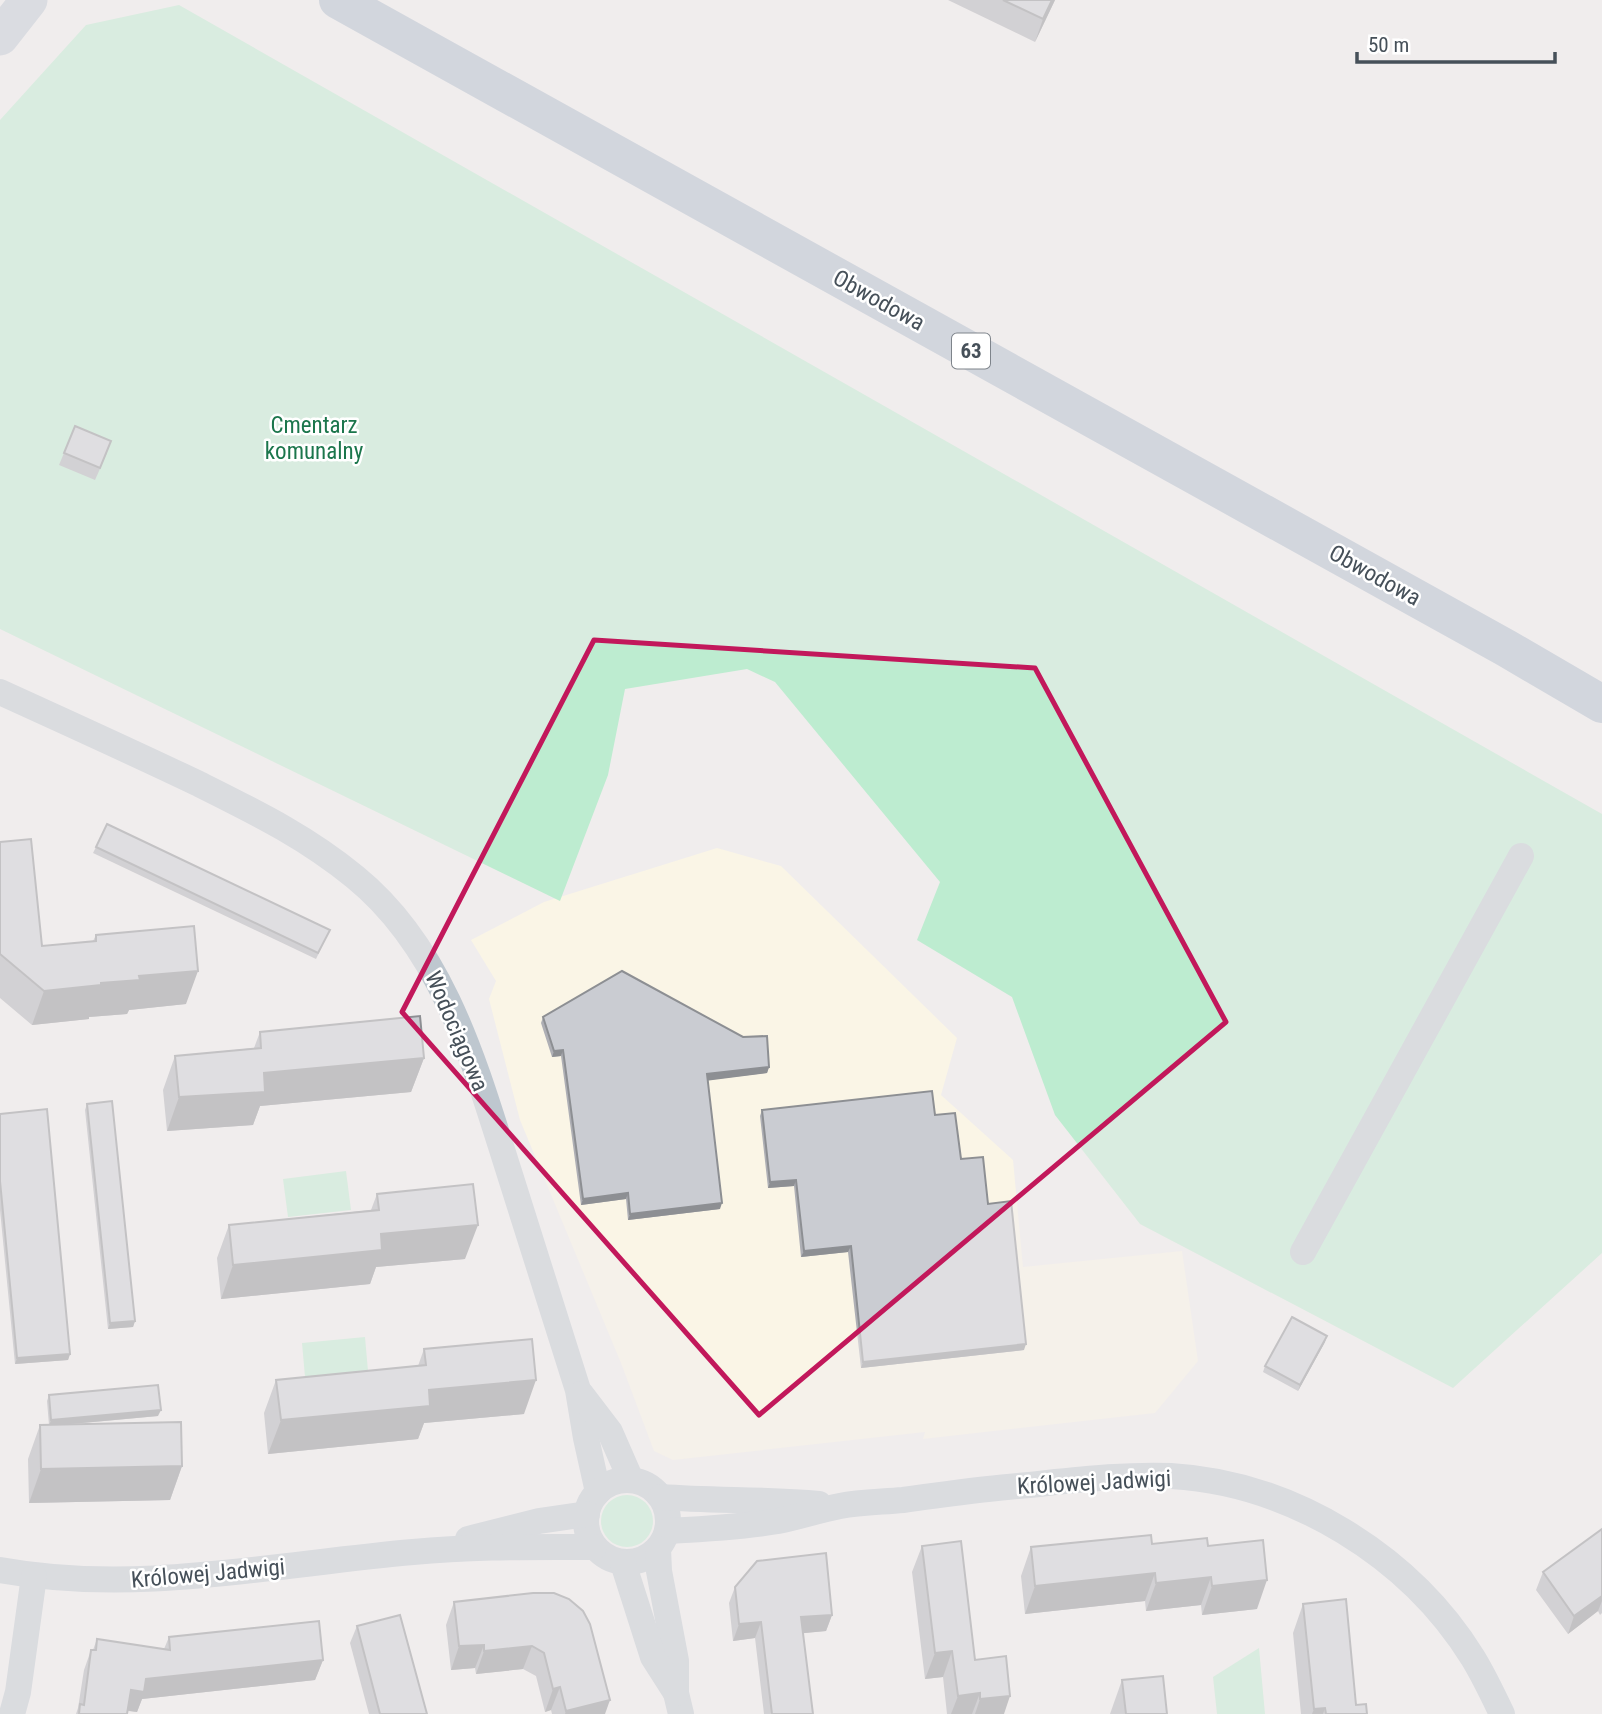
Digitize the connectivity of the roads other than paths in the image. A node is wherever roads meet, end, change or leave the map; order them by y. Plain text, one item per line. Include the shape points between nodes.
1 (29, 0) edge
2 (338, 0) edge
3 (0, 37) edge
4 (0, 692) edge
5 (1602, 704) edge
6 (1521, 856) dead end
7 (1303, 1252) dead end
8 (578, 1390) junction
9 (631, 1480) junction
10 (662, 1497) junction
11 (593, 1503) junction
12 (842, 1505) junction
13 (663, 1540) junction
14 (594, 1547) junction
15 (415, 1552) junction
16 (623, 1563) junction
17 (0, 1570) edge
18 (34, 1576) junction
19 (678, 1703) edge
20 (12, 1714) edge
21 (1502, 1714) edge

1 - 3 street
2 - 5 main road, Obwodowa / 63
4 - 8 street, Wodociągowa via 290,830 358,879 390,912 433,972 470,1052
6 - 7 street
8 - 9 street, Wodociągowa via 610,1432
8 - 11 street, Wodociągowa
9 - 10 street
9 - 11 street via 614,1482
10 - 12 street, Królowej Jadwigi
10 - 13 street via 669,1520
11 - 14 street via 586,1525
11 - 15 street, Królowej Jadwigi
12 - 13 street, Królowej Jadwigi
12 - 21 street, Królowej Jadwigi via 1127,1476 1184,1478 1267,1496 1336,1527 1395,1568 1472,1656
13 - 16 street via 648,1557
13 - 19 street via 662,1593 676,1661
14 - 15 street, Królowej Jadwigi
14 - 16 street
15 - 18 street, Królowej Jadwigi via 182,1577 82,1580
16 - 19 street via 653,1657
17 - 18 street, Królowej Jadwigi
18 - 20 street

